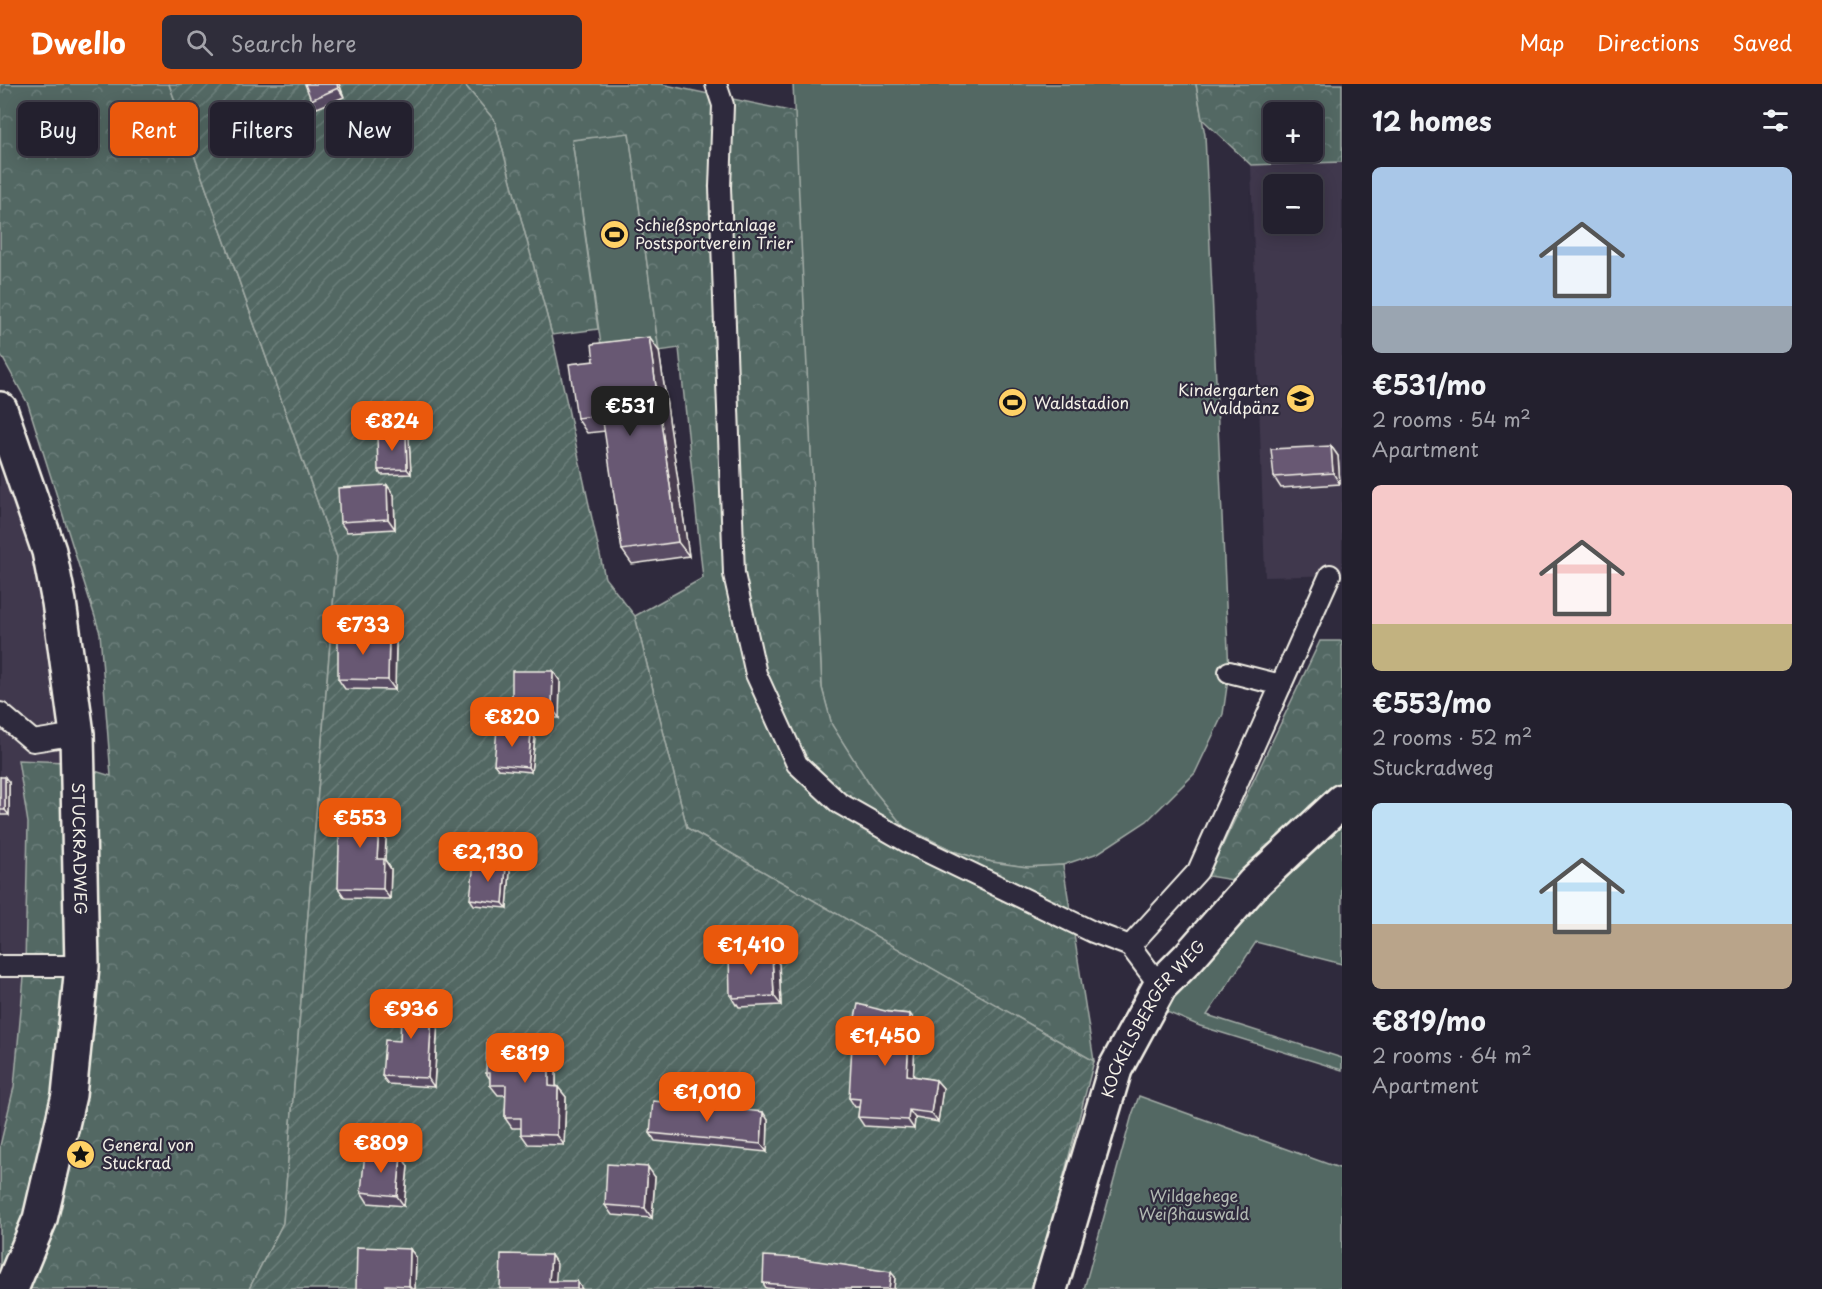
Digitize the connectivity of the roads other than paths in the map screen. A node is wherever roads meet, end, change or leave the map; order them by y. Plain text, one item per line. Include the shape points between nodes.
1 (716, 84) edge
2 (1, 415) edge
3 (1330, 575) dead end
4 (1229, 672) dead end
5 (1281, 685) junction
6 (0, 713) edge
7 (77, 734) junction
8 (1342, 801) edge
9 (1130, 946) junction
10 (0, 966) edge
11 (82, 966) junction
12 (1160, 986) junction
13 (11, 1289) edge
14 (1050, 1289) edge

1 - 9 lane via 723,105 720,187 734,574 756,674 797,764 839,803 911,844
2 - 7 street, STUCKRADWEG via 49,551
3 - 5 lane
4 - 5 lane
5 - 9 lane via 1198,871
6 - 7 lane via 33,741
7 - 11 street, STUCKRADWEG
8 - 12 street, KOCKELSBERGER WEG via 1254,883
9 - 12 lane
10 - 11 lane
11 - 13 street, STUCKRADWEG via 69,1095 40,1219
12 - 14 street, KOCKELSBERGER WEG via 1115,1069

